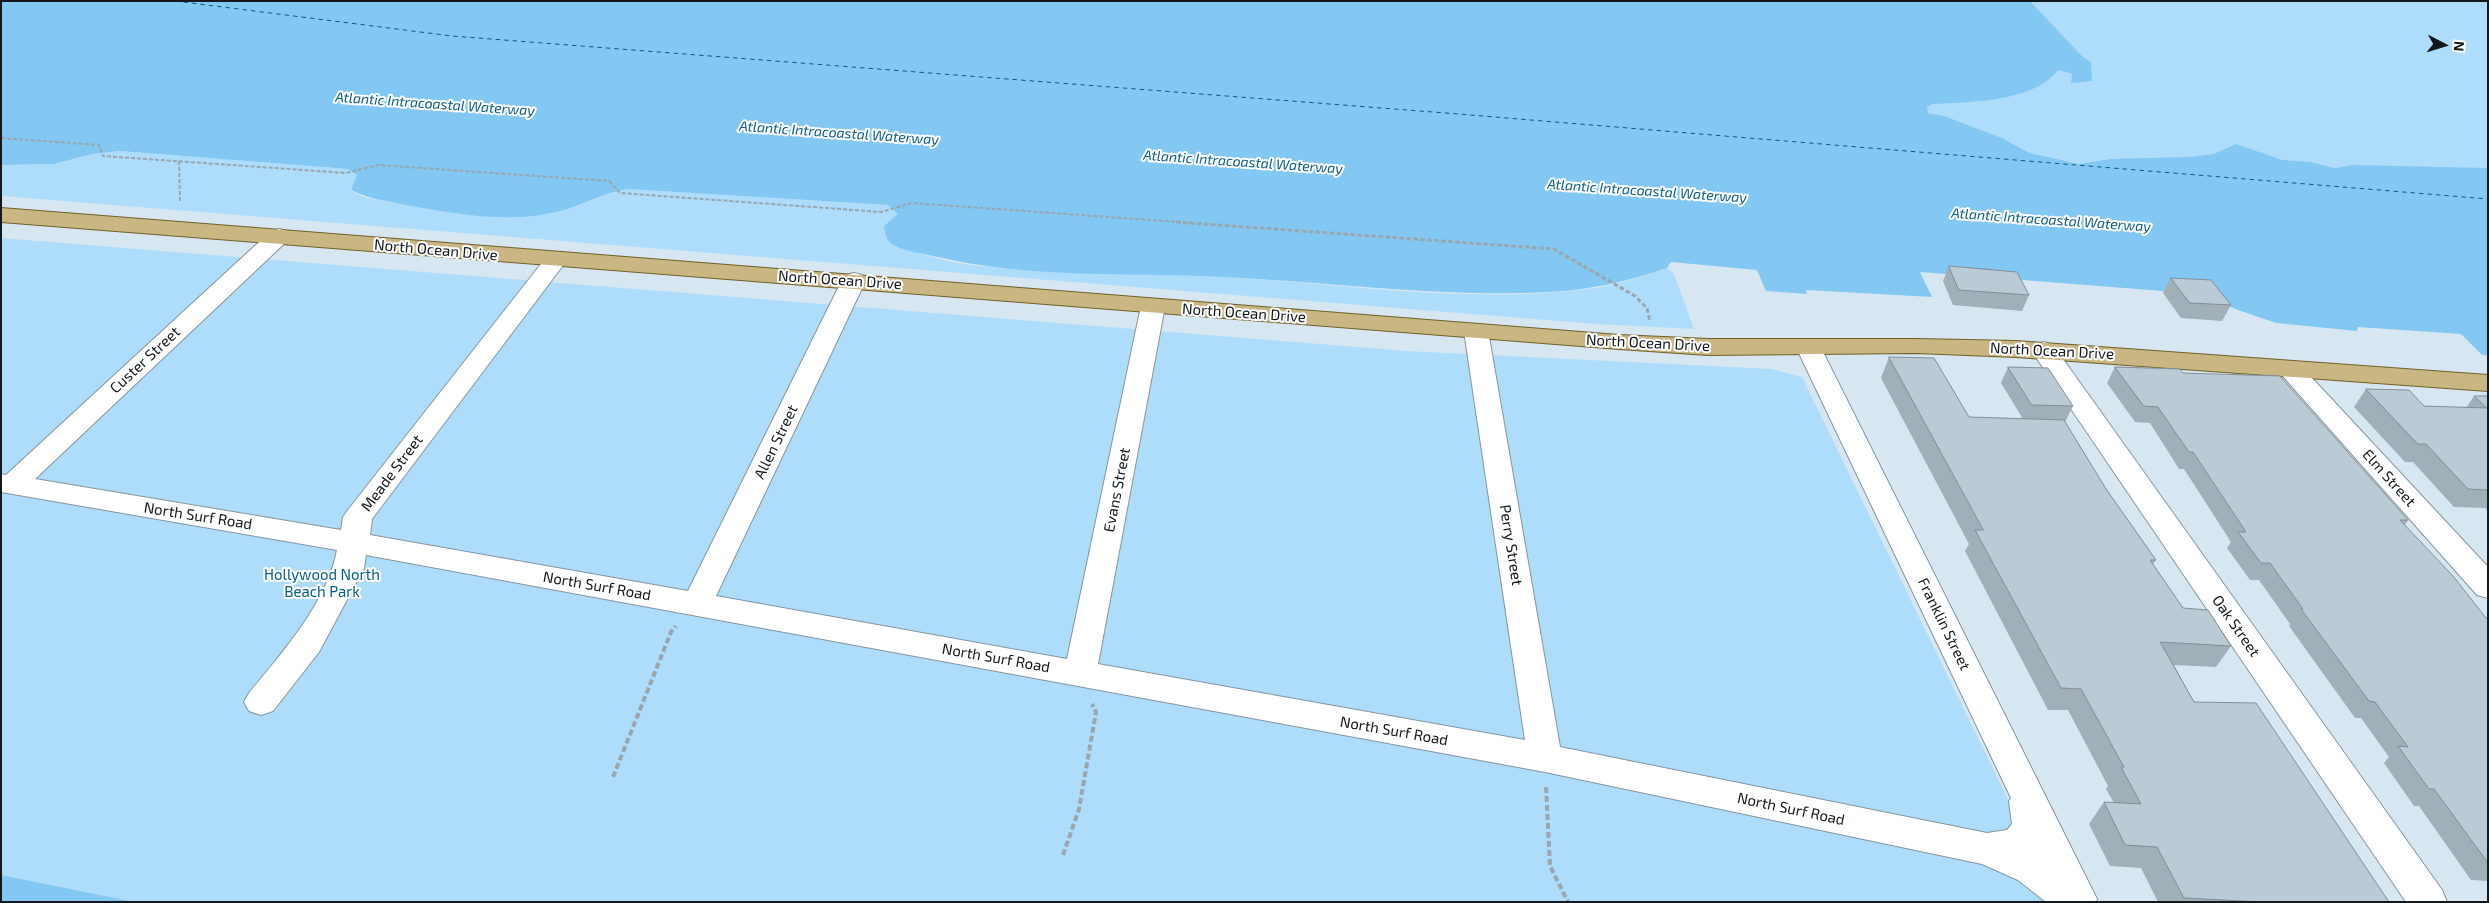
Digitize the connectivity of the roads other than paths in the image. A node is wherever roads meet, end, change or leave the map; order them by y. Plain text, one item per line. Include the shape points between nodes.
1 (3, 216) edge
2 (279, 236) junction
3 (556, 260) junction
4 (854, 280) junction
5 (1153, 306) junction
6 (1476, 331) junction
7 (1809, 347) junction
8 (2044, 350) junction
9 (2290, 369) junction
10 (2488, 383) edge
11 (6, 484) edge
12 (353, 542) junction
13 (2488, 587) edge
14 (697, 604) junction
15 (1080, 674) junction
16 (261, 702) dead end
17 (1545, 758) junction
18 (2024, 790) junction
19 (1987, 849) junction
20 (2074, 902) edge
21 (2080, 902) edge
22 (2428, 902) edge

1 - 2 main road, North Ocean Drive
2 - 3 main road, North Ocean Drive
2 - 11 street, Custer Street
3 - 4 main road, North Ocean Drive
3 - 12 street, Meade Street via 358,517
4 - 5 main road, North Ocean Drive
4 - 14 street, Allen Street
5 - 6 main road, North Ocean Drive
5 - 15 street, Evans Street
6 - 7 main road, North Ocean Drive via 1708,347
6 - 17 street, Perry Street
7 - 8 main road, North Ocean Drive via 1936,346
7 - 18 street, Franklin Street
8 - 9 main road, North Ocean Drive
8 - 22 street, Oak Street
9 - 10 main road, North Ocean Drive
9 - 13 street, Elm Street
11 - 12 street, North Surf Road
12 - 14 street, North Surf Road
12 - 16 street, Meade Street via 349,568 308,643
14 - 15 street, North Surf Road
15 - 17 street, North Surf Road
17 - 19 street, North Surf Road
18 - 19 street, North Surf Road via 2031,817 2029,834 2010,845
18 - 21 street, Franklin Street
19 - 20 street, North Surf Road via 2031,868

